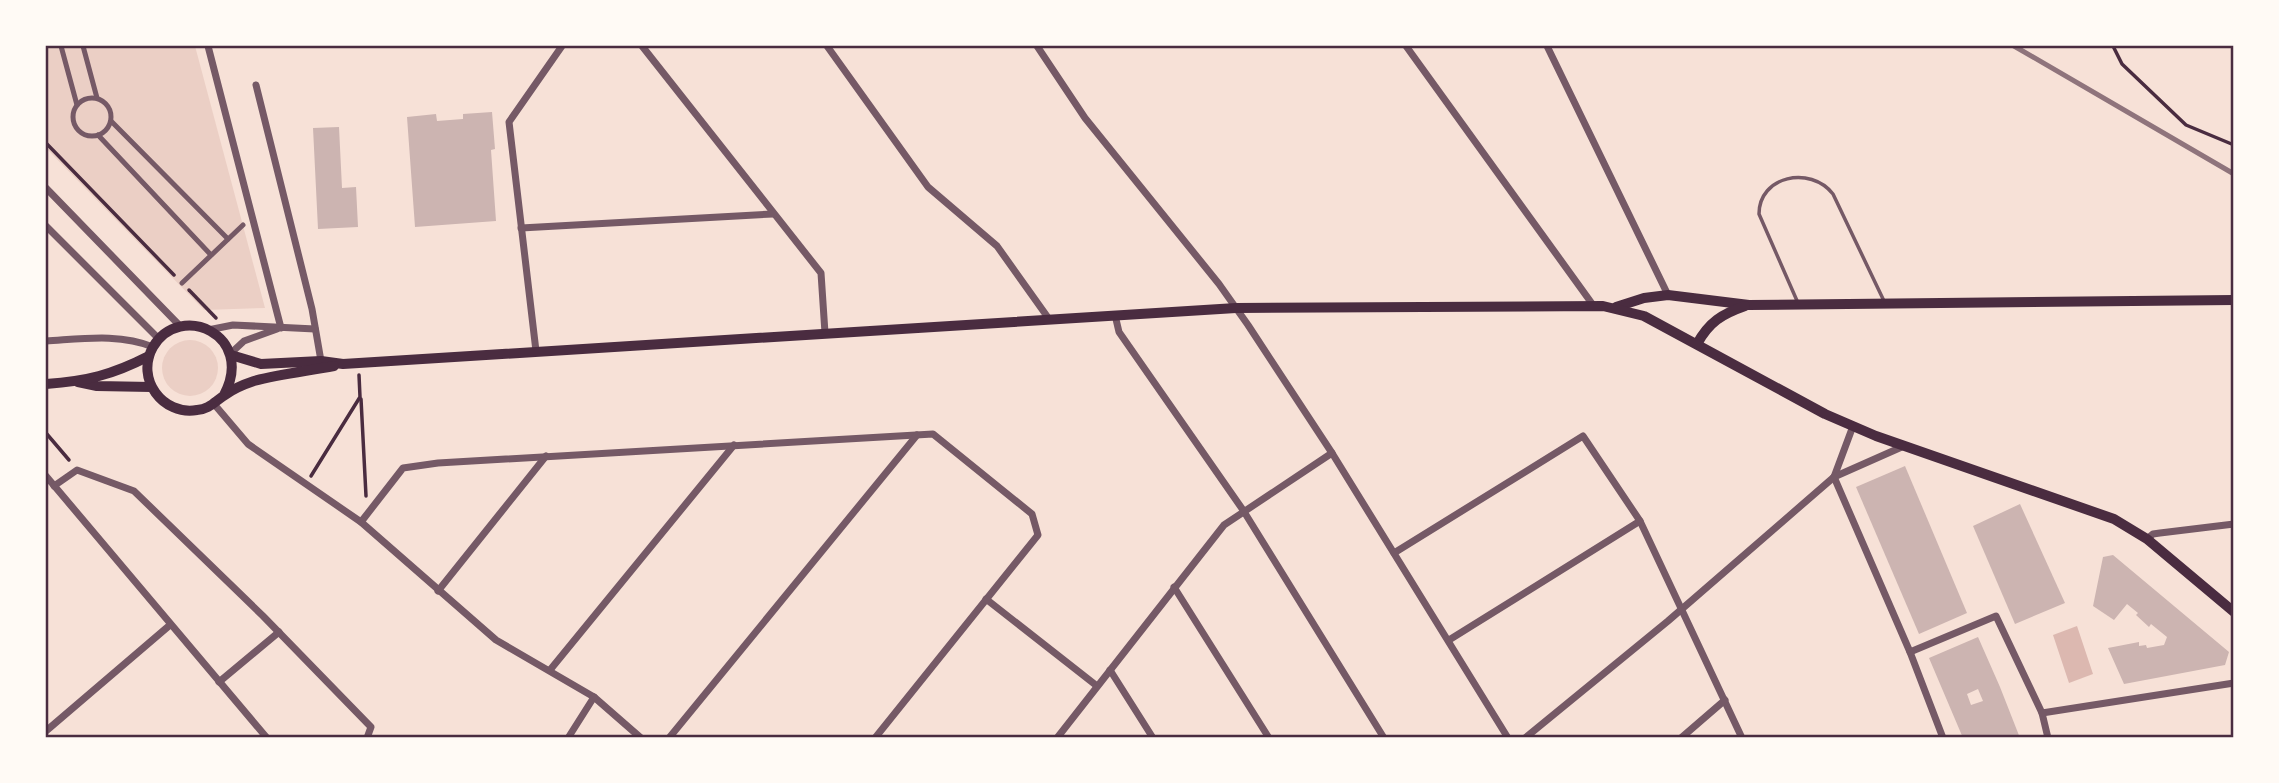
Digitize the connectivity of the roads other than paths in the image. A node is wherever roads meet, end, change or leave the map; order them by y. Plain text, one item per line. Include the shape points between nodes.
1 (61, 46) edge
2 (83, 46) edge
3 (208, 46) edge
4 (562, 46) edge
5 (642, 46) edge
6 (827, 46) edge
7 (1406, 46) edge
8 (1547, 46) edge
9 (1040, 47) edge
10 (256, 85) dead end
11 (97, 98) junction
12 (77, 105) junction
13 (111, 121) junction
14 (98, 135) junction
15 (46, 188) edge
16 (773, 214) junction
17 (243, 225) dead end
18 (46, 226) edge
19 (521, 228) junction
20 (228, 239) junction
21 (211, 255) junction
22 (182, 283) road end
23 (1668, 295) junction
24 (2234, 300) edge
25 (1798, 303) junction
26 (1885, 303) junction
27 (1593, 305) junction
28 (1749, 305) junction
29 (1616, 307) junction
30 (1236, 308) junction
31 (1115, 314) junction
32 (1049, 319) junction
33 (181, 327) junction
34 (281, 328) junction
35 (315, 329) junction
36 (208, 330) junction
37 (825, 332) junction
38 (46, 341) edge
39 (1697, 344) junction
40 (154, 347) junction
41 (536, 351) junction
42 (231, 354) junction
43 (321, 361) junction
44 (343, 364) junction
45 (75, 382) junction
46 (46, 384) edge
47 (151, 387) junction
48 (224, 395) junction
49 (214, 404) junction
50 (1853, 426) junction
51 (917, 435) junction
52 (734, 446) junction
53 (1904, 446) junction
54 (1332, 453) junction
55 (545, 456) junction
56 (46, 476) edge
57 (1833, 477) junction
58 (54, 486) junction
59 (1243, 510) junction
60 (361, 522) junction
61 (1640, 522) junction
62 (2234, 524) edge
63 (2147, 539) junction
64 (1394, 553) junction
65 (1174, 587) junction
66 (438, 591) junction
67 (986, 599) junction
68 (1682, 609) junction
69 (2234, 612) edge
70 (170, 625) junction
71 (279, 632) junction
72 (1450, 640) junction
73 (1910, 652) junction
74 (550, 670) junction
75 (1110, 670) junction
76 (219, 682) junction
77 (2234, 683) edge
78 (1097, 686) junction
79 (594, 696) junction
80 (1725, 700) junction
81 (2042, 713) junction
82 (47, 734) edge
83 (267, 737) edge
84 (367, 737) edge
85 (568, 737) edge
86 (641, 737) edge
87 (669, 737) edge
88 (875, 737) edge
89 (1057, 737) edge
90 (1153, 737) edge
91 (1269, 737) edge
92 (1384, 737) edge
93 (1508, 737) edge
94 (1525, 737) edge
95 (1681, 737) edge
96 (1742, 737) edge
97 (1943, 737) edge
98 (2048, 737) edge

1 - 12 street
2 - 11 street
3 - 34 street
4 - 19 street via 509,122
5 - 16 street
6 - 32 street via 928,187 997,246
7 - 27 street
8 - 23 street
9 - 30 street via 1085,118
10 - 35 street
11 - 12 street
11 - 13 street via 109,108
12 - 14 street via 72,116 76,128 86,135
13 - 14 street
13 - 20 street
14 - 21 street
15 - 33 street
16 - 19 street
16 - 37 street via 821,273
17 - 20 street
18 - 40 street
19 - 41 street
20 - 21 street
21 - 22 street
23 - 28 main road
23 - 29 main road
24 - 26 main road
25 - 26 main road
25 - 26 lane via 1759,205 1774,185 1802,176 1824,183 1833,194
25 - 28 main road
27 - 29 main road
27 - 30 main road
28 - 39 main road via 1719,317
29 - 39 main road
30 - 31 main road
30 - 54 street
31 - 32 main road
31 - 59 street via 1119,332
32 - 37 main road
33 - 36 main road
33 - 40 main road via 169,331
34 - 35 street
34 - 36 street
34 - 42 street via 244,341
35 - 43 street
36 - 42 main road via 220,337
37 - 41 main road
38 - 40 street via 101,337
39 - 50 main road
40 - 45 main road via 120,371
40 - 47 main road via 147,366
41 - 44 main road
42 - 43 main road via 261,364
42 - 48 main road via 233,369
43 - 44 main road
44 - 48 main road via 253,382
45 - 46 main road
45 - 47 main road
47 - 49 main road via 172,408 201,410
48 - 49 main road
49 - 60 street via 248,444
50 - 53 main road
50 - 57 street
51 - 52 street
51 - 67 street via 933,434 1032,514 1038,535
51 - 87 street
52 - 55 street
52 - 74 street
53 - 57 street
53 - 63 main road via 2096,511
54 - 59 street
54 - 64 street
55 - 60 street via 403,468
55 - 66 street
56 - 58 street
57 - 68 street
57 - 73 street
58 - 70 street
58 - 71 street via 77,470 134,491
59 - 65 street via 1224,525
59 - 92 street
60 - 66 street
61 - 64 street via 1583,436
61 - 68 street
61 - 72 street
62 - 63 street via 2153,534
63 - 69 main road
64 - 72 street
65 - 75 street
65 - 91 street
66 - 74 street via 496,640
67 - 78 street
67 - 88 street
68 - 80 street
68 - 94 street
70 - 76 street
70 - 82 street
71 - 76 street
71 - 84 street via 371,727
72 - 93 street
73 - 81 street via 1996,616
73 - 97 street
74 - 79 street
75 - 78 street
75 - 90 street
76 - 83 street
77 - 81 street
78 - 89 street
79 - 85 street
79 - 86 street
80 - 95 street
80 - 96 street
81 - 98 street

